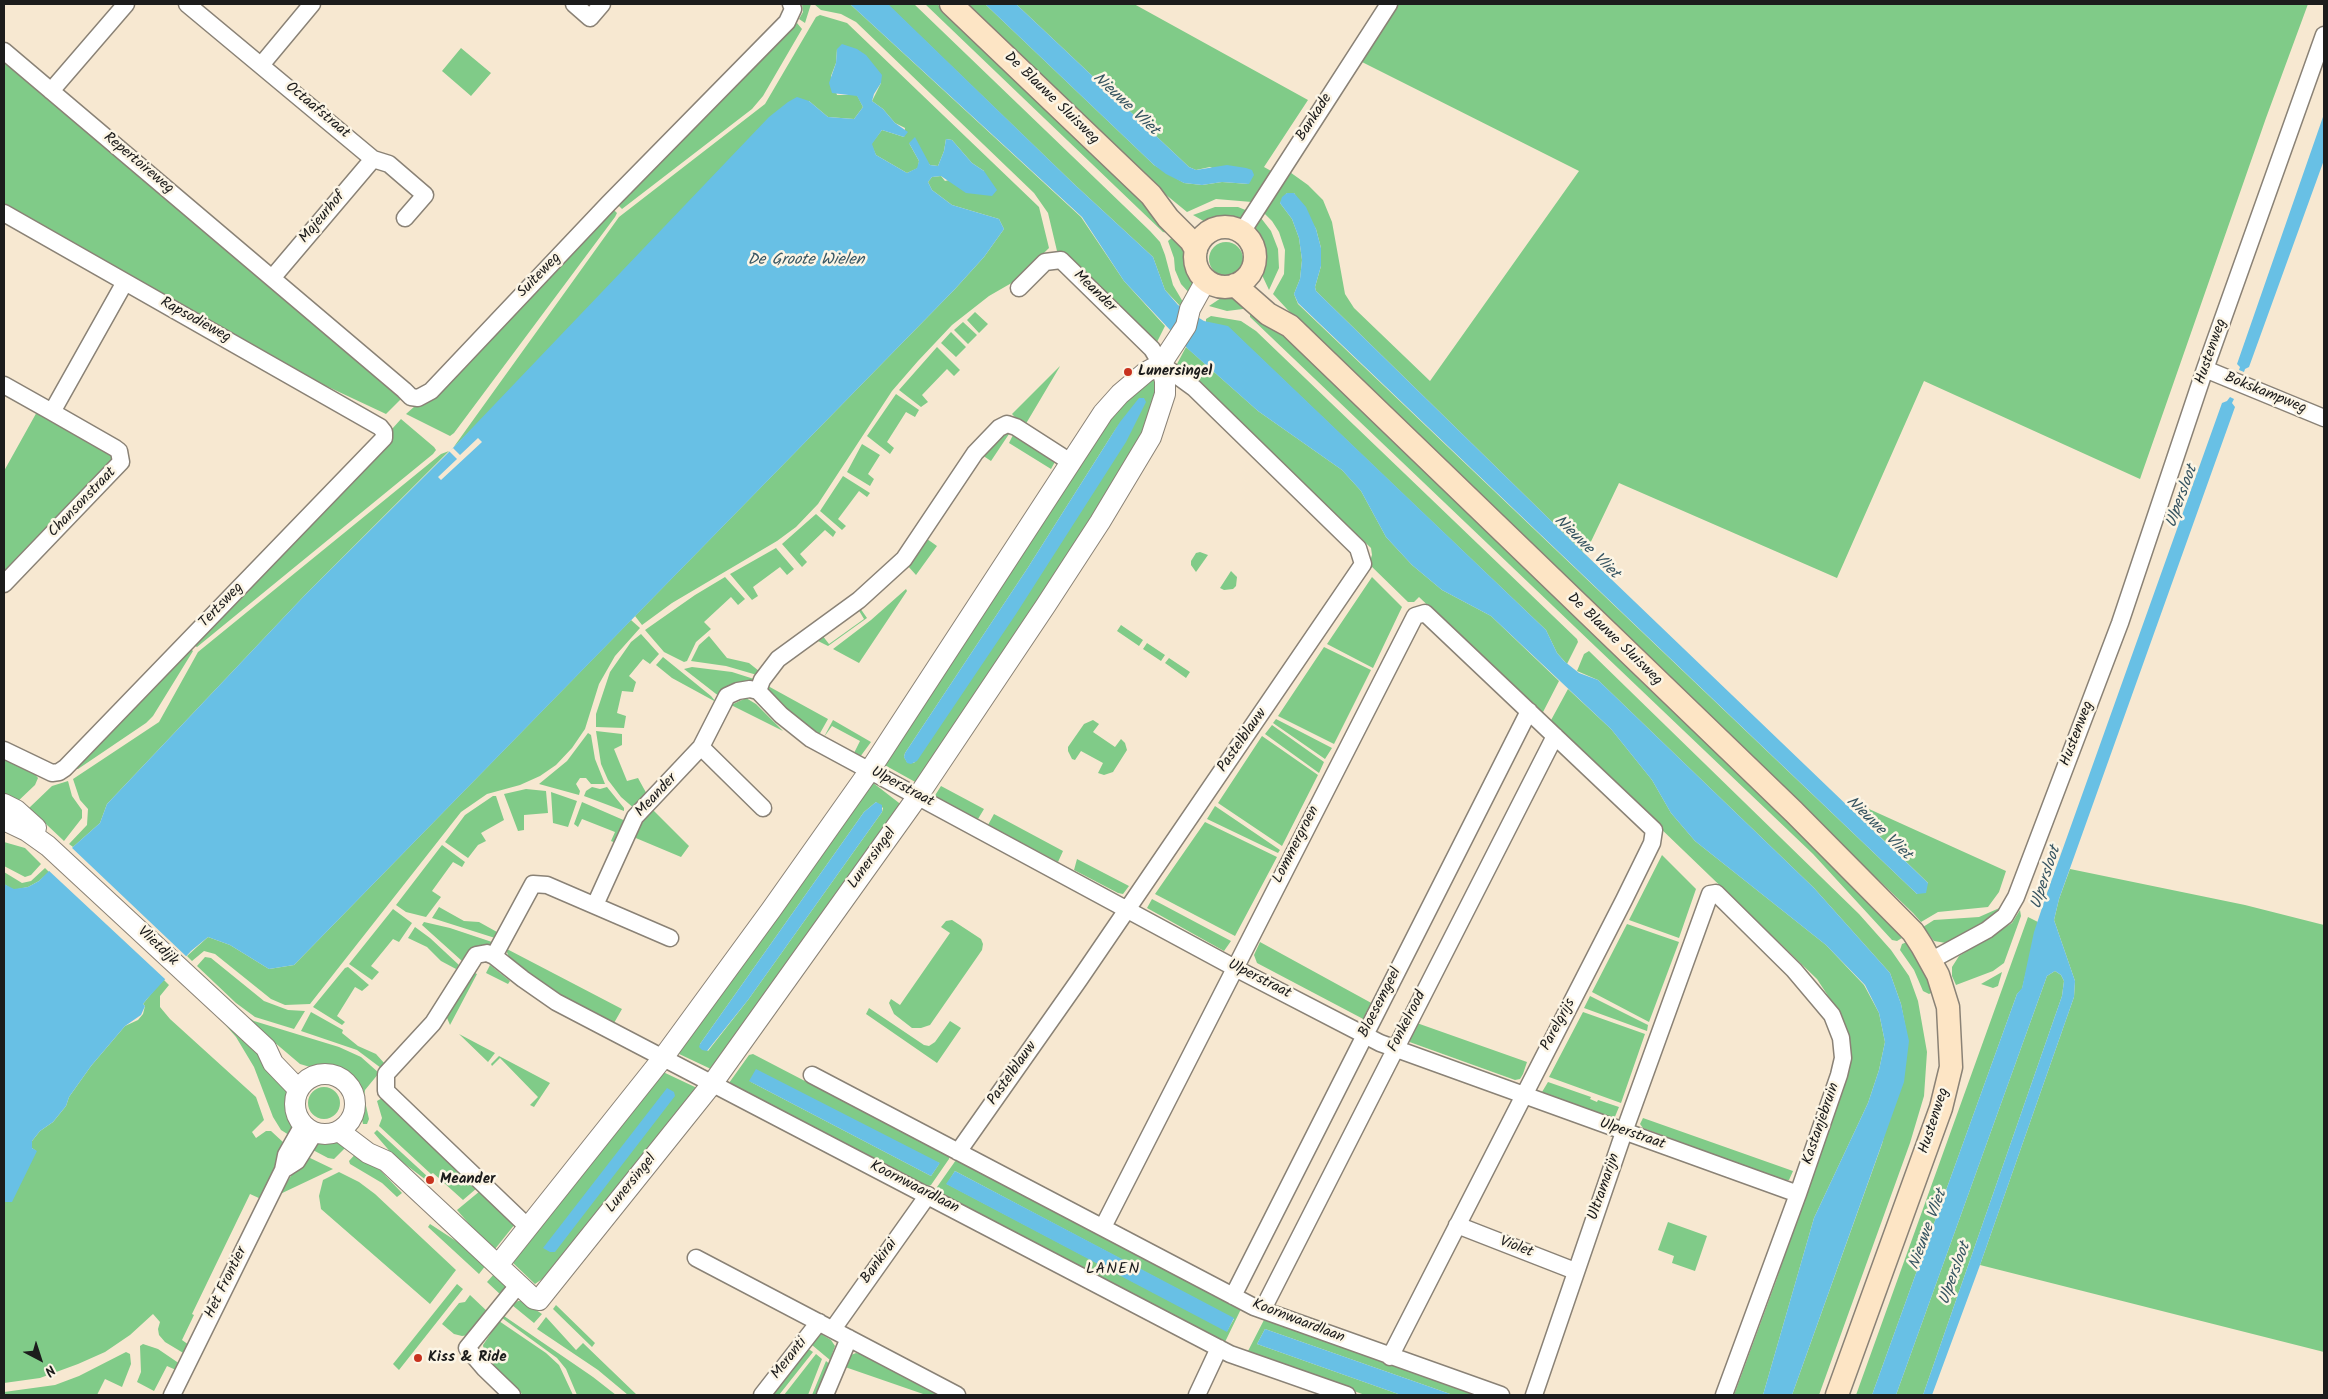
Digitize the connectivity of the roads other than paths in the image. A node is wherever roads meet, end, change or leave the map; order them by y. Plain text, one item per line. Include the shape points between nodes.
1 (126, 4) edge
2 (187, 4) edge
3 (312, 4) edge
4 (574, 4) edge
5 (602, 4) edge
6 (951, 4) edge
7 (1389, 4) edge
8 (791, 10) edge
9 (2324, 35) edge
10 (4, 51) edge
11 (262, 64) junction
12 (51, 90) junction
13 (373, 159) junction
14 (1151, 195) junction
15 (4, 213) edge
16 (404, 218) dead end
17 (1212, 230) junction
18 (1242, 232) junction
19 (1196, 250) junction
20 (1253, 269) junction
21 (273, 277) junction
22 (125, 282) junction
23 (1219, 283) junction
24 (1019, 288) dead end
25 (1290, 326) junction
26 (1165, 358) junction
27 (2205, 369) junction
28 (4, 385) edge
29 (52, 412) junction
30 (2324, 418) edge
31 (384, 432) joint
32 (1072, 463) junction
33 (4, 584) edge
34 (758, 691) junction
35 (1529, 711) junction
36 (1542, 723) joint
37 (1555, 736) junction
38 (701, 747) junction
39 (4, 750) edge
40 (870, 770) junction
41 (918, 796) junction
42 (4, 804) edge
43 (763, 808) dead end
44 (4, 820) edge
45 (48, 846) junction
46 (1710, 894) joint
47 (595, 905) junction
48 (1126, 910) junction
49 (670, 938) dead end
50 (494, 956) junction
51 (1930, 961) junction
52 (1235, 968) junction
53 (1365, 1034) junction
54 (1394, 1049) junction
55 (662, 1059) junction
56 (812, 1076) dead end
57 (304, 1083) junction
58 (712, 1084) junction
59 (1522, 1096) junction
60 (345, 1124) junction
61 (309, 1129) junction
62 (1624, 1132) junction
63 (958, 1152) junction
64 (1798, 1194) junction
65 (928, 1195) junction
66 (1457, 1226) junction
67 (1103, 1227) junction
68 (529, 1228) junction
69 (696, 1258) dead end
70 (498, 1264) junction
71 (1576, 1271) junction
72 (519, 1284) junction
73 (1233, 1296) junction
74 (1263, 1309) junction
75 (826, 1326) junction
76 (849, 1338) junction
77 (1219, 1348) junction
78 (1390, 1356) junction
79 (172, 1395) edge
80 (512, 1395) edge
81 (762, 1395) edge
82 (825, 1395) edge
83 (957, 1395) edge
84 (1197, 1395) edge
85 (1347, 1395) edge
86 (1500, 1395) edge
87 (1534, 1395) edge
88 (1724, 1395) edge
89 (1837, 1395) edge

1 - 12 street
2 - 11 street, Octaafstraat
3 - 11 street
4 - 5 street via 590,18
6 - 14 main road, De Blauwe Sluisweg
7 - 18 street, Bankade
8 - 21 street, Suiteweg via 424,396 408,393
9 - 27 street, Hustenweg
10 - 12 street, Repertoireweg
11 - 13 street, Octaafstraat
12 - 21 street, Repertoireweg
13 - 16 street, Octaafstraat via 388,164 425,195
13 - 21 street, Majeurhof
14 - 17 main road, De Blauwe Sluisweg via 1177,209 1200,228
14 - 19 main road, De Blauwe Sluisweg
15 - 22 street, Rapsodieweg
17 - 18 main road via 1227,227
17 - 19 main road via 1200,240
18 - 20 main road via 1254,248
19 - 23 main road via 1197,266
20 - 23 main road via 1244,280
20 - 25 main road, De Blauwe Sluisweg via 1257,280
22 - 29 street
22 - 31 street, Rapsodieweg via 380,426
23 - 25 main road, De Blauwe Sluisweg
23 - 26 street
24 - 26 street, Meander via 1045,262 1060,260
25 - 51 main road, De Blauwe Sluisweg via 1794,812 1913,932
26 - 32 street via 1120,394 1103,413
26 - 41 street, Lunersingel via 1165,394 1150,437 1138,459 1046,605
26 - 48 street, Pastelblauw via 1358,548 1362,564
27 - 30 street, Bokskampweg
27 - 51 street, Hustenweg via 2120,623 2016,897 2005,916 1987,930
28 - 29 street
29 - 33 street, Chansonstraat via 115,448 121,462
31 - 39 street, Tertsweg via 378,446 65,768 52,773
32 - 34 street via 1016,427 1007,424 999,428 975,453 904,559 859,600 778,659
32 - 40 street
34 - 38 street, Meander via 750,689 727,696
34 - 40 street, Ulperstraat via 780,716 811,739
35 - 36 street, Lommergroen
35 - 52 street, Lommergroen via 1425,614 1414,616
35 - 53 street, Bloesemgeel
36 - 37 street, Parelgrijs
37 - 54 street, Fonkelrood
37 - 59 street, Parelgrijs via 1654,830 1652,843 1624,900
38 - 43 street
38 - 47 street, Meander via 635,817
40 - 41 street, Ulperstraat
40 - 55 street
41 - 48 street, Ulperstraat
41 - 58 street, Lunersingel
42 - 45 street, Vlietdijk via 16,810 40,832
44 - 45 street, Vlietdijk
45 - 57 street, Vlietdijk via 266,1048 273,1063
46 - 62 street, Ultramarijn
46 - 64 street, Kastanjebruin via 1716,893 1818,996 1832,1014 1841,1038 1843,1058 1839,1075
47 - 49 street
47 - 50 street via 547,885 532,884
48 - 52 street, Ulperstraat
48 - 63 street, Pastelblauw
50 - 55 street, Koornwaardlaan via 556,1002
50 - 68 street via 487,953 476,955 433,1023 386,1074 386,1091
51 - 89 main road, Hustenweg via 1948,1007 1951,1067 1941,1108
52 - 53 street, Ulperstraat
52 - 67 street, Lommergroen
53 - 54 street, Ulperstraat
53 - 73 street, Bloesemgeel
54 - 59 street, Ulperstraat
54 - 74 street, Fonkelrood
55 - 58 street, Koornwaardlaan
55 - 68 street
56 - 63 street, Koornwaardlaan
57 - 60 street via 329,1074 346,1082 355,1098
57 - 61 street via 296,1096 296,1112
58 - 65 street, Koornwaardlaan
58 - 72 street, Lunersingel via 539,1300
59 - 62 street, Ulperstraat
59 - 66 street, Parelgrijs
60 - 61 street via 323,1134
60 - 70 street via 376,1142 386,1161
61 - 79 street, Het Frontier via 286,1155 283,1170
62 - 64 street, Ulperstraat
62 - 71 street, Ultramarijn
63 - 67 street, Koornwaardlaan
64 - 88 street, Kastanjebruin
65 - 75 street, Bankirai
65 - 77 street, Koornwaardlaan
66 - 71 street, Violet
66 - 78 street, Parelgrijs
67 - 73 street, Koornwaardlaan
68 - 70 street
69 - 75 street
70 - 72 street, Lunersingel
71 - 87 street, Ultramarijn
72 - 80 street via 467,1348
73 - 74 street, Koornwaardlaan
74 - 78 street, Koornwaardlaan
75 - 76 street
75 - 81 street, Meranti
76 - 82 street
76 - 83 street
77 - 84 street
77 - 85 street, Koornwaardlaan
78 - 86 street, Koornwaardlaan

